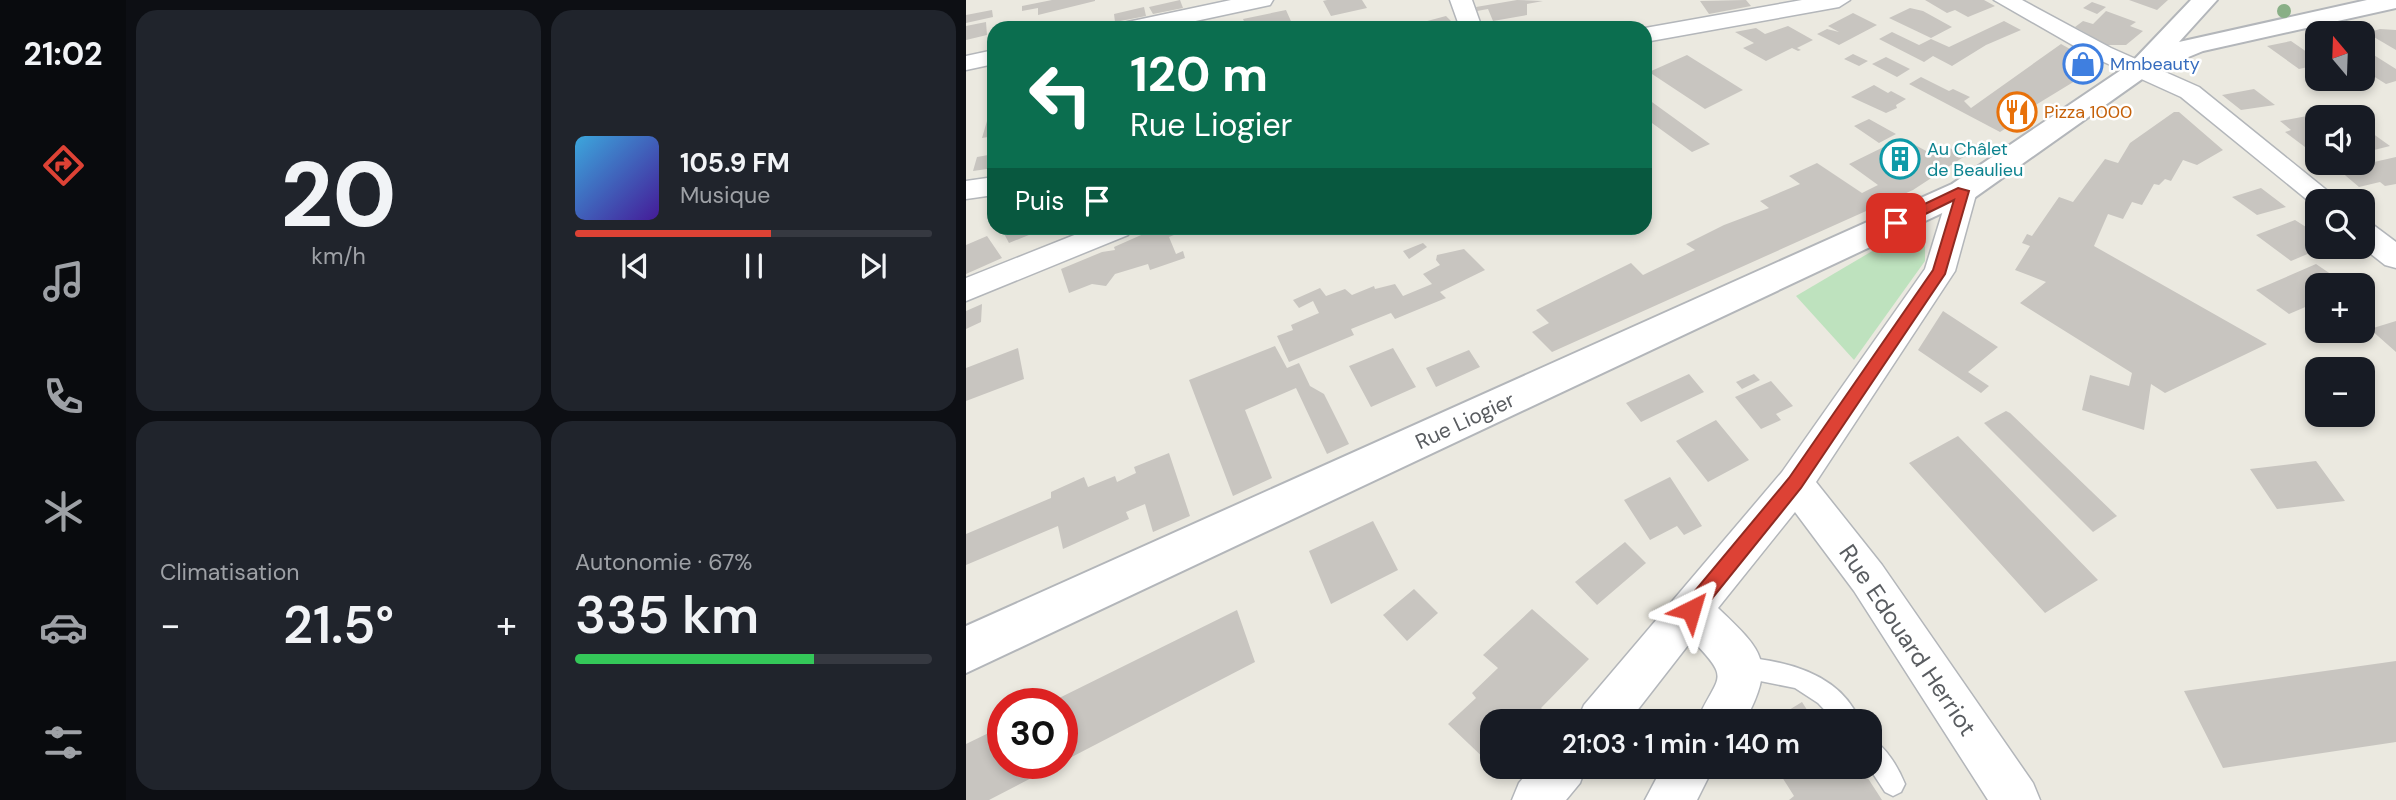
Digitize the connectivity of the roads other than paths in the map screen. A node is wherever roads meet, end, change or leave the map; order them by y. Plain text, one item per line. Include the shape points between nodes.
1 (1262, 0) edge
2 (1461, 0) edge
3 (1839, 0) edge
4 (2005, 0) edge
5 (2205, 0) edge
6 (2396, 1) edge
7 (1164, 21) edge
8 (1469, 21) edge
9 (1652, 34) edge
10 (987, 58) edge
11 (966, 63) edge
12 (2139, 70) junction
13 (987, 187) edge
14 (2311, 189) edge
15 (966, 190) edge
16 (1963, 191) junction
17 (1101, 235) edge
18 (2375, 241) edge
19 (2396, 258) edge
20 (966, 290) edge
21 (1795, 483) junction
22 (1691, 610) junction
23 (966, 650) edge
24 (1738, 668) junction
25 (1610, 709) edge
26 (1726, 709) edge
27 (1836, 709) edge
28 (1882, 766) edge
29 (1553, 779) edge
30 (1683, 779) edge
31 (1894, 783) dead end
32 (1536, 800) edge
33 (1669, 800) edge
34 (2016, 800) edge

1 - 7 street
2 - 8 street
3 - 9 street
4 - 12 street
5 - 12 street
6 - 12 street via 2194,45
10 - 11 street
12 - 14 street via 2190,92
12 - 16 street, Rue Liogier
13 - 15 street
16 - 21 street via 1940,271
16 - 23 street, Rue Liogier
17 - 20 street
18 - 19 street
21 - 22 street
21 - 34 street, Rue Edouard Herriot via 1868,578
22 - 24 street via 1737,656
22 - 25 street
24 - 26 street via 1741,682
24 - 27 lane via 1773,669 1805,679
28 - 31 lane
29 - 32 street
30 - 33 street

